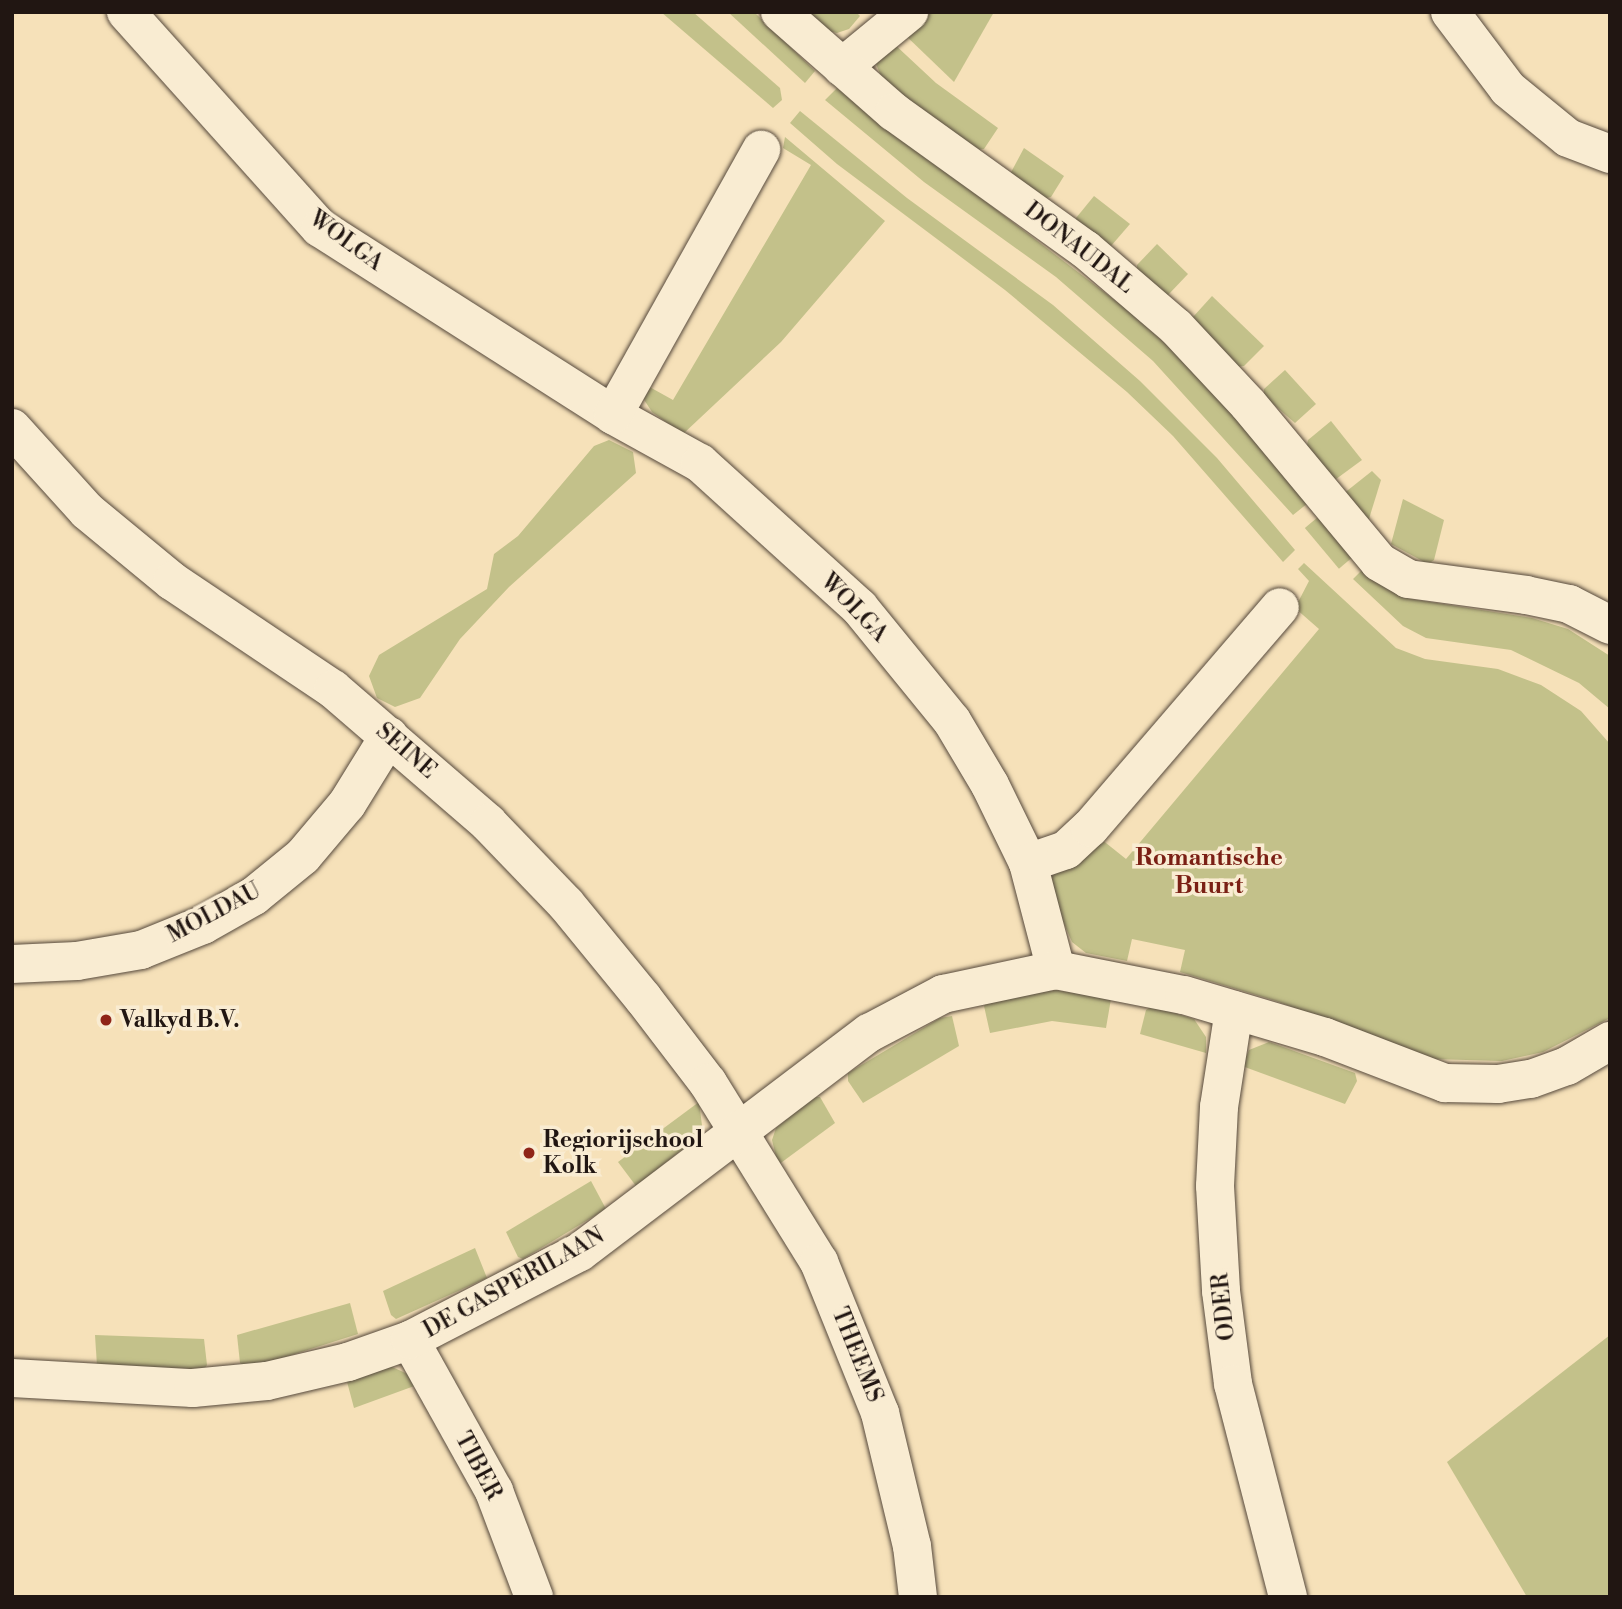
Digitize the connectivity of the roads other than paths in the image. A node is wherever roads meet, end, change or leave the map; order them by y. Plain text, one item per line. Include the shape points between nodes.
1 (126, 12) edge
2 (780, 12) edge
3 (909, 12) edge
4 (1450, 12) edge
5 (842, 66) junction
6 (761, 150) dead end
7 (1610, 154) edge
8 (613, 415) junction
9 (12, 428) edge
10 (1280, 607) dead end
11 (1610, 625) edge
12 (389, 736) junction
13 (1028, 863) junction
14 (12, 964) edge
15 (1056, 970) junction
16 (1234, 1010) junction
17 (1610, 1041) edge
18 (738, 1137) junction
19 (410, 1340) junction
20 (12, 1378) edge
21 (534, 1597) edge
22 (918, 1597) edge
23 (1289, 1597) edge

1 - 8 street, WOLGA via 320,228
2 - 5 street, DONAUDAL
3 - 5 street
4 - 7 street via 1507,89 1568,138
5 - 11 street, DONAUDAL via 894,112 1085,249 1175,327 1248,404 1379,562 1408,579 1569,604
6 - 8 street
8 - 13 street, WOLGA via 701,463 859,607 952,721
9 - 12 street, SEINE via 88,511 172,581 333,689
10 - 13 street via 1090,828 1066,850
12 - 14 street, MOLDAU via 347,804 303,856 254,896 203,925 141,950 77,961
12 - 18 street, SEINE via 488,823 566,904 708,1083
13 - 15 street, WOLGA
15 - 16 street, DE GASPERILAAN via 1114,979
15 - 18 street, DE GASPERILAAN via 943,994 869,1033
16 - 17 street, DE GASPERILAAN via 1325,1037 1445,1083 1531,1079 1567,1066
16 - 23 street, ODER via 1219,1107 1216,1173 1221,1291 1233,1384
18 - 19 street, DE GASPERILAAN via 580,1252
18 - 22 street, THEEMS via 819,1262 857,1354 880,1413 912,1546
19 - 20 street, DE GASPERILAAN via 348,1362 267,1381 205,1387
19 - 21 street, TIBER via 494,1491

